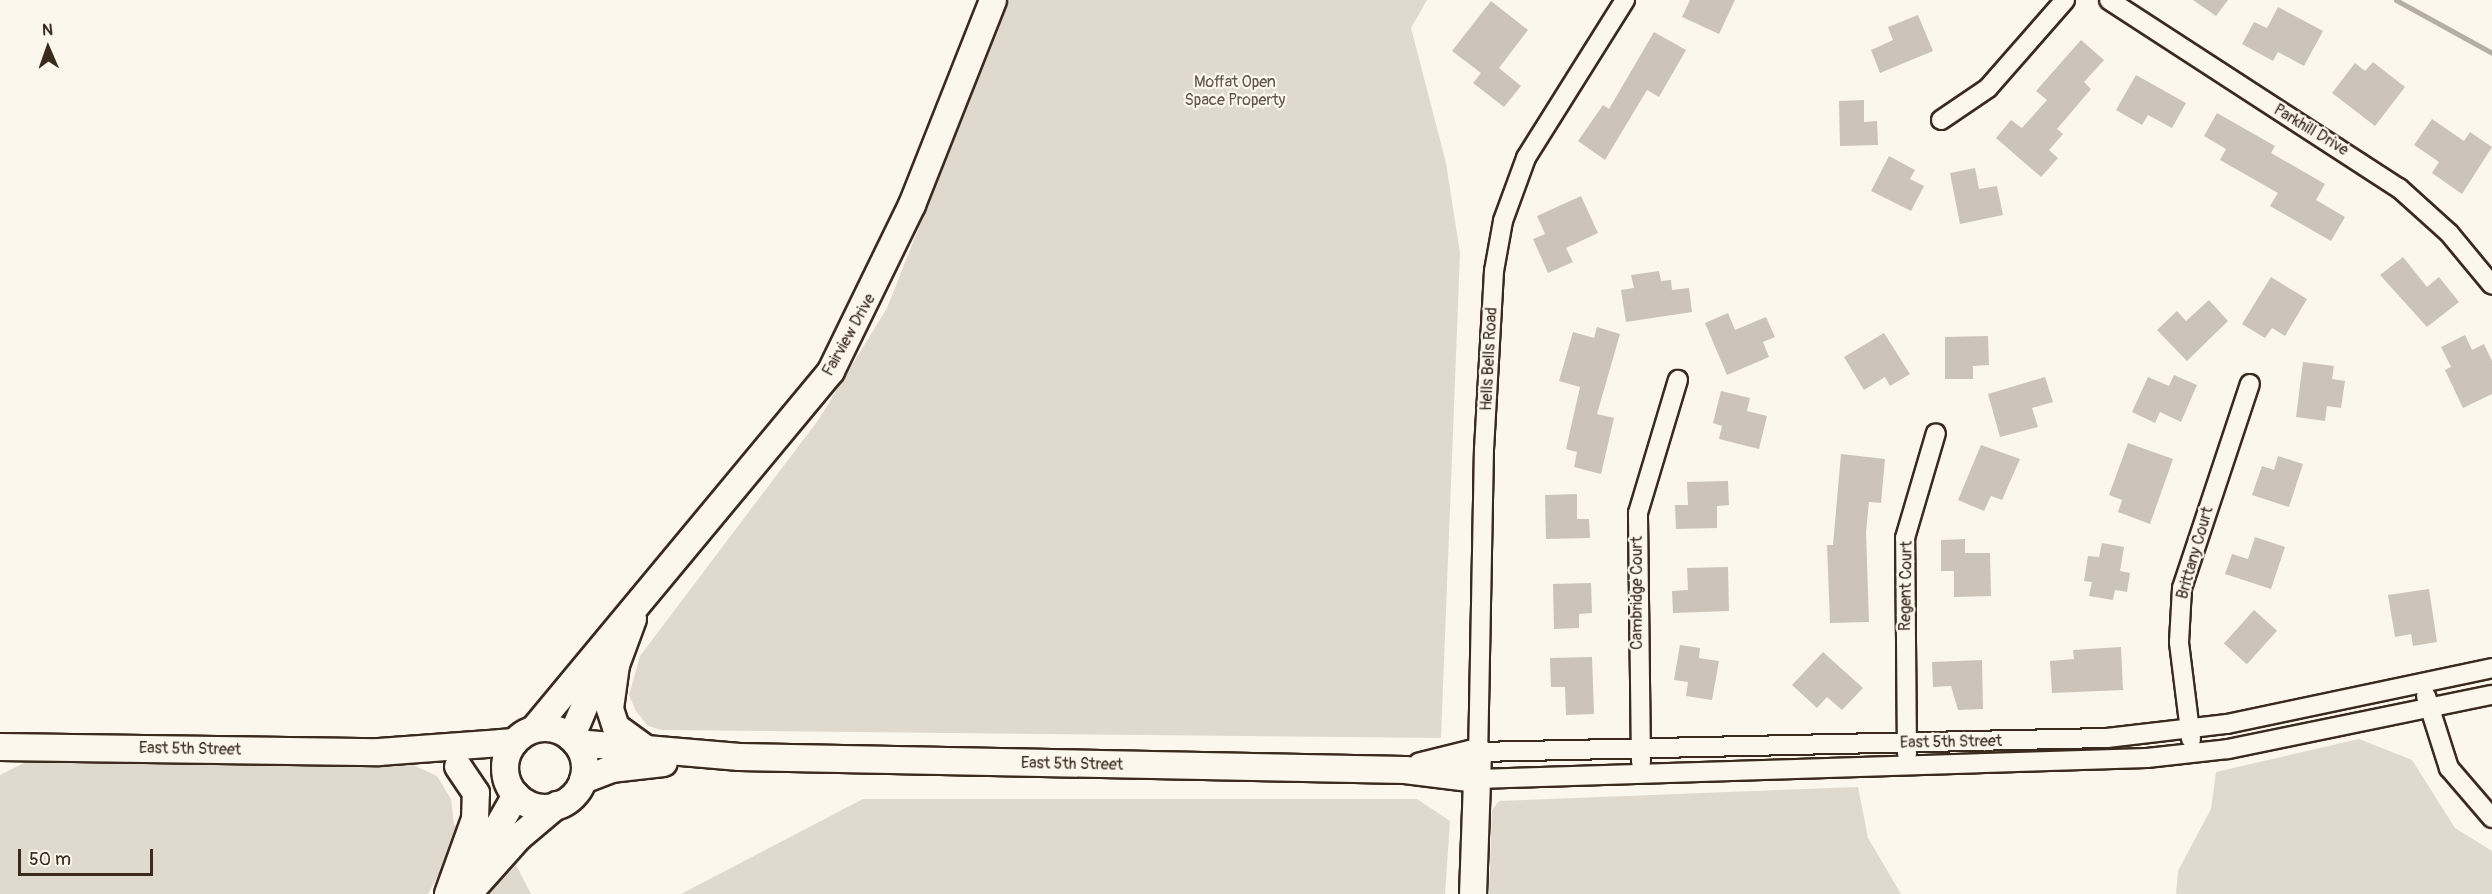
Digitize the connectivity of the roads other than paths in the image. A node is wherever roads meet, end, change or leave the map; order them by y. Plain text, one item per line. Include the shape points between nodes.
1 (993, 0) edge
2 (1625, 0) edge
3 (2065, 0) edge
4 (2109, 0) edge
5 (1941, 120) dead end
6 (2492, 285) edge
7 (1678, 380) dead end
8 (2250, 384) dead end
9 (1936, 433) dead end
10 (632, 612) junction
11 (2492, 668) edge
12 (2423, 682) junction
13 (2492, 695) edge
14 (2429, 708) junction
15 (2191, 727) junction
16 (524, 736) junction
17 (574, 741) junction
18 (1907, 743) junction
19 (0, 747) edge
20 (646, 749) junction
21 (1640, 750) junction
22 (379, 752) junction
23 (1478, 752) junction
24 (2191, 753) junction
25 (739, 757) junction
26 (458, 766) junction
27 (1908, 768) junction
28 (1405, 770) junction
29 (1641, 777) junction
30 (1477, 779) junction
31 (583, 780) junction
32 (512, 789) junction
33 (557, 805) junction
34 (2492, 818) edge
35 (448, 894) edge
36 (459, 894) edge
37 (468, 894) edge
38 (1473, 894) edge

1 - 10 main road, Fairview Drive via 912,205 831,371
2 - 23 street, Hells Bells Road via 1526,158 1503,221 1494,271 1485,448
3 - 5 street via 1988,88
4 - 6 street, Parkhill Drive via 2399,188 2449,233
7 - 21 street, Cambridge Court via 1638,513
8 - 15 street, Brittany Court via 2182,588 2179,642
9 - 18 street, Regent Court via 1905,538
10 - 16 main road, Fairview Drive
10 - 17 main road, Fairview Drive
10 - 20 main road via 616,665 610,709 616,728
11 - 12 street, East 5th Street
12 - 14 street
12 - 15 street, East 5th Street
13 - 14 street, East 5th Street
14 - 24 street, East 5th Street
14 - 34 street via 2449,768
15 - 18 street, East 5th Street via 2107,738
15 - 24 street, Brittany Court
16 - 17 main road via 550,728
16 - 22 main road, East 5th Street
16 - 32 main road via 505,762
17 - 20 main road, East 5th Street
17 - 31 main road via 583,757
18 - 21 street, East 5th Street
18 - 27 street, Regent Court
19 - 22 main road, East 5th Street
20 - 25 main road, East 5th Street
21 - 23 street, East 5th Street
21 - 29 street, Cambridge Court
22 - 26 main road, East 5th Street
23 - 28 main road, East 5th Street
23 - 30 main road
24 - 27 street, East 5th Street
25 - 28 main road, East 5th Street
25 - 31 main road, East 5th Street via 624,766
26 - 32 main road, East 5th Street
26 - 35 main road via 476,793 475,819
27 - 29 street, East 5th Street
28 - 30 main road, East 5th Street
29 - 30 street, East 5th Street
30 - 38 main road
31 - 33 main road via 576,793
32 - 33 main road via 535,806
32 - 36 main road
33 - 37 main road via 519,837

